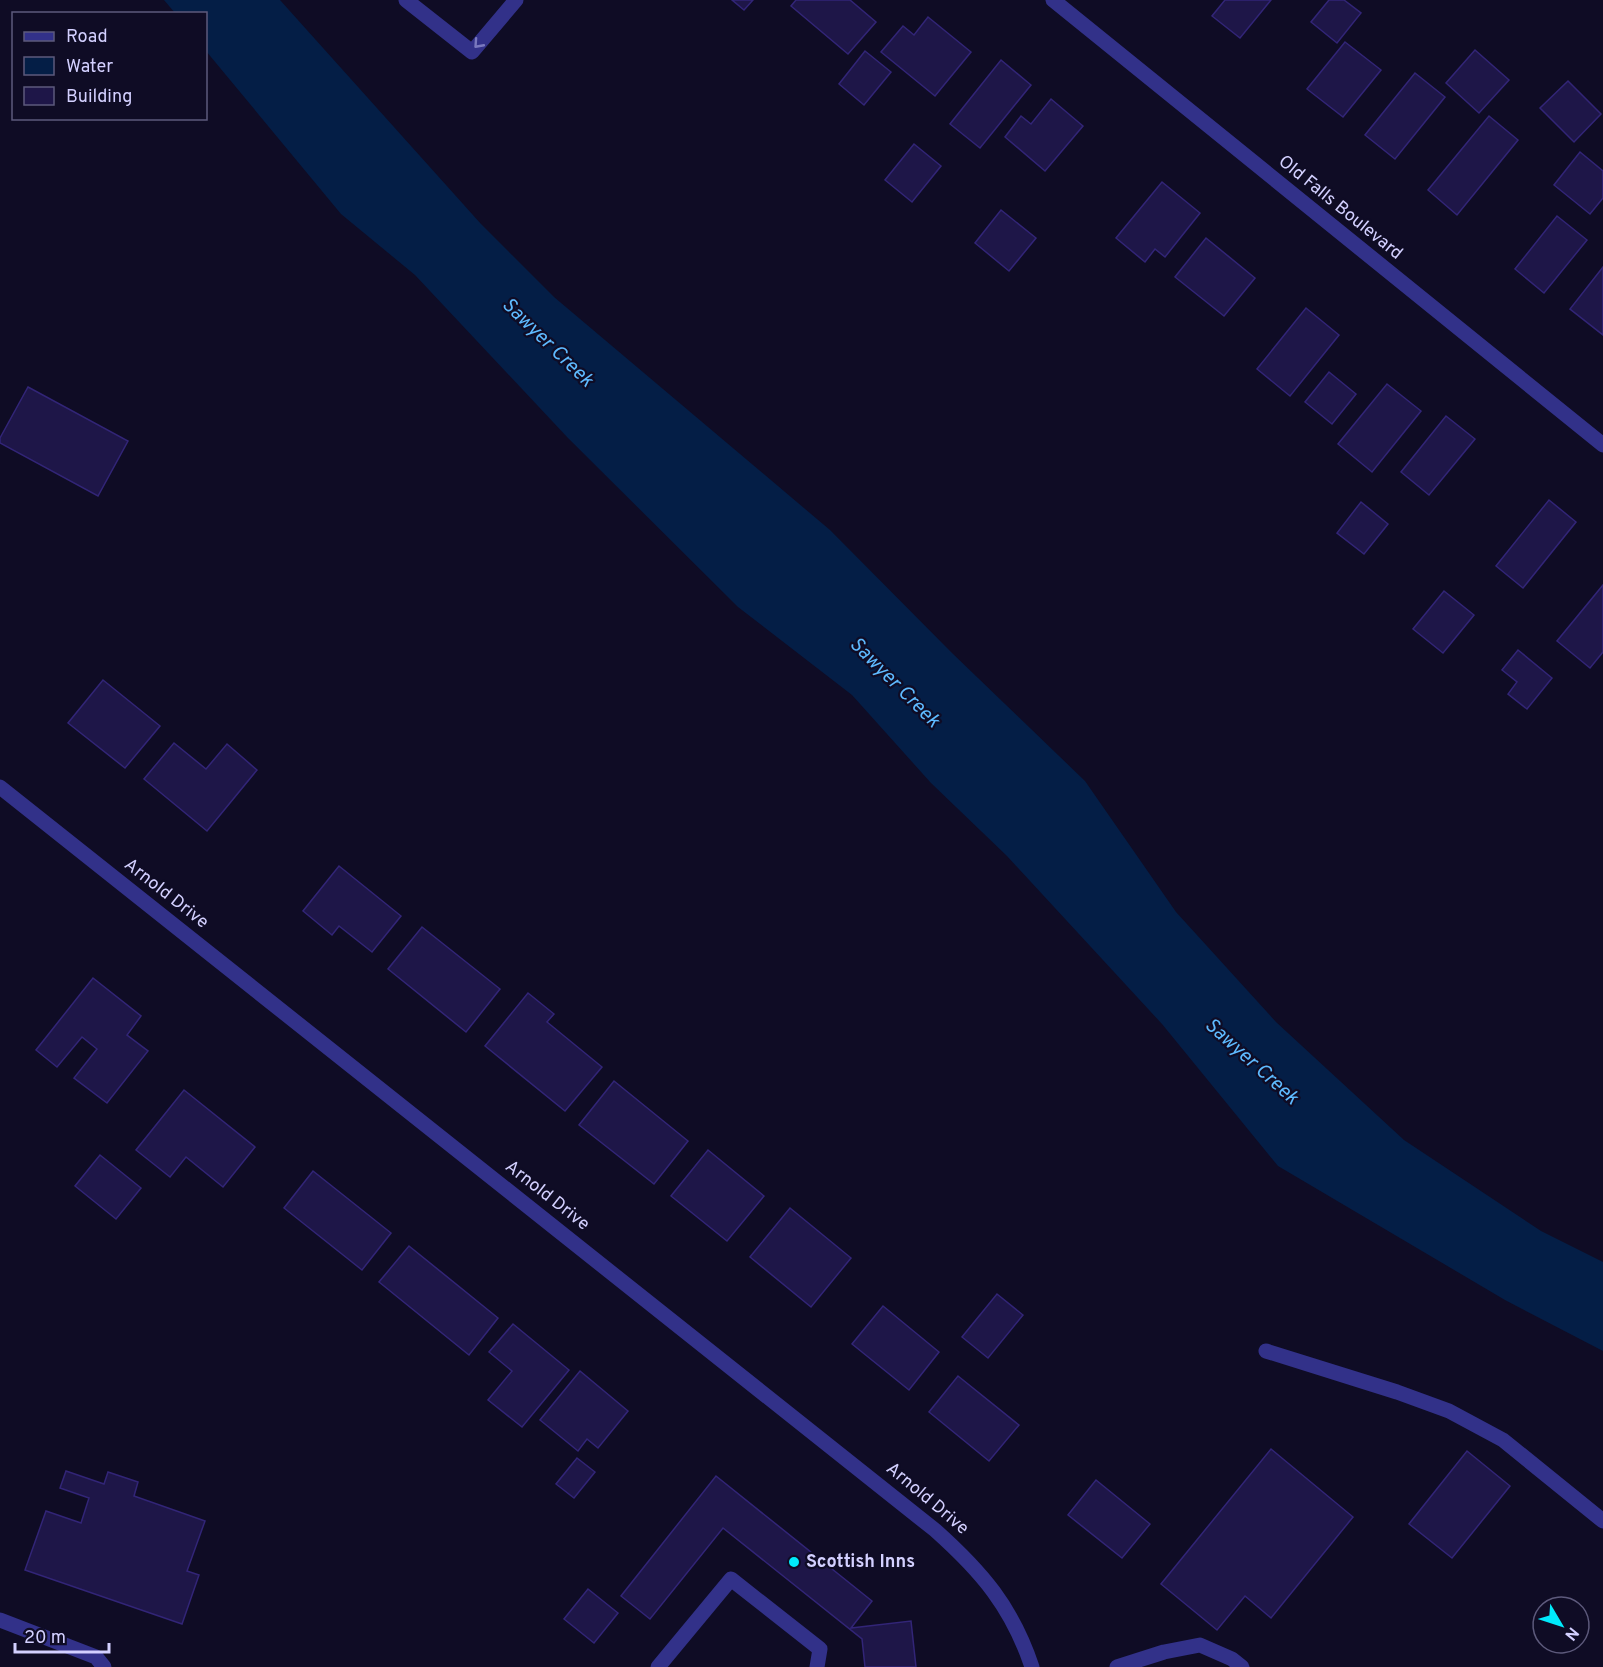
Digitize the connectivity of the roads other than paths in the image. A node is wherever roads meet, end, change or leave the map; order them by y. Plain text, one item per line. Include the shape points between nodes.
1 (406, 0) edge
2 (516, 0) edge
3 (1053, 0) edge
4 (1603, 445) edge
5 (0, 787) edge
6 (1266, 1351) dead end
7 (1603, 1521) edge
8 (0, 1620) edge
9 (104, 1667) edge
10 (658, 1667) edge
11 (818, 1667) edge
12 (1032, 1667) edge
13 (1117, 1667) edge
14 (1242, 1667) edge

2 -> 1 street via 472,52
3 - 4 street, Old Falls Boulevard
5 - 12 street, Arnold Drive via 936,1530 999,1598 1016,1626
6 - 7 street via 1449,1411 1503,1440
8 - 9 street via 96,1657
10 - 11 street via 731,1579 820,1649
13 - 14 street via 1200,1645

